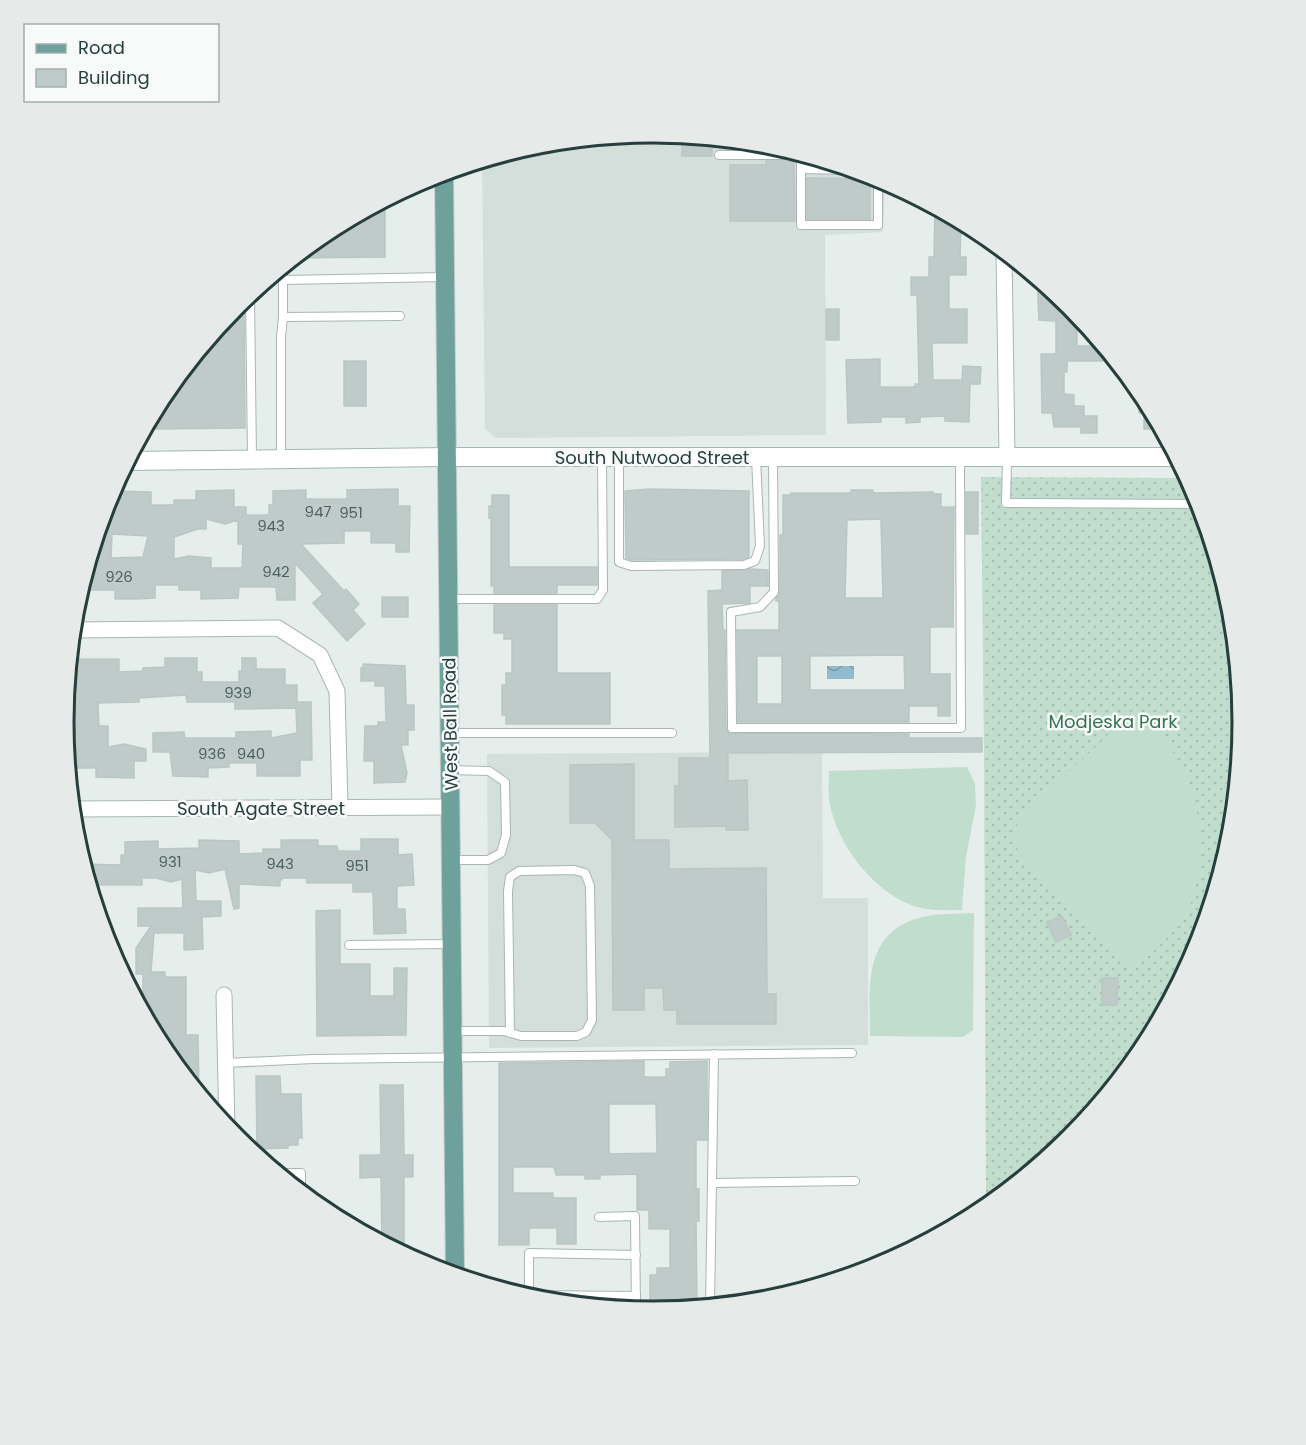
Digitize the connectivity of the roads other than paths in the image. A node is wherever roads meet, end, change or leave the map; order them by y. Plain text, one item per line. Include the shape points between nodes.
1 (719, 155) dead end
2 (770, 155) edge
3 (802, 163) edge
4 (801, 169) junction
5 (824, 169) edge
6 (444, 182) edge
7 (878, 188) edge
8 (1004, 262) edge
9 (445, 277) junction
10 (283, 280) joint
11 (250, 306) edge
12 (400, 316) dead end
13 (283, 317) junction
14 (960, 456) junction
15 (1007, 456) junction
16 (447, 457) junction
17 (611, 457) junction
18 (765, 457) junction
19 (1168, 457) edge
20 (252, 460) junction
21 (281, 460) junction
22 (136, 461) edge
23 (1189, 504) edge
24 (448, 599) junction
25 (81, 630) edge
26 (450, 733) junction
27 (672, 733) dead end
28 (450, 770) junction
29 (340, 807) junction
30 (450, 807) junction
31 (80, 809) edge
32 (451, 860) junction
33 (452, 944) junction
34 (349, 945) dead end
35 (224, 995) dead end
36 (453, 1031) junction
37 (510, 1033) junction
38 (852, 1053) dead end
39 (714, 1054) junction
40 (453, 1057) junction
41 (226, 1063) junction
42 (227, 1115) edge
43 (289, 1173) edge
44 (855, 1181) dead end
45 (301, 1183) edge
46 (713, 1183) junction
47 (599, 1216) dead end
48 (636, 1254) junction
49 (456, 1267) edge
50 (529, 1288) edge
51 (567, 1295) edge
52 (636, 1296) junction
53 (710, 1299) edge
54 (636, 1302) edge

1 - 2 lane
3 - 4 lane
4 - 5 lane
4 - 7 lane via 801,225 878,225
6 - 9 main road, West Ball Road
8 - 15 street
9 - 10 lane
9 - 16 main road, West Ball Road
10 - 13 lane
11 - 20 lane
12 - 13 lane
13 - 21 lane
14 - 15 street, South Nutwood Street
14 - 18 street, South Nutwood Street
14 - 18 lane via 961,728 732,728 731,612 760,607 774,592
15 - 19 street, South Nutwood Street
15 - 23 lane via 1006,503
16 - 17 street, South Nutwood Street
16 - 21 street, South Nutwood Street
16 - 24 main road, West Ball Road
17 - 18 street, South Nutwood Street
17 - 18 lane via 619,562 630,566 744,565 755,561 760,546
17 - 24 lane via 603,590 597,599
20 - 21 street, South Nutwood Street
20 - 22 street, South Nutwood Street
24 - 26 main road, West Ball Road
25 - 29 street via 278,628 320,655 337,691
26 - 27 lane
26 - 28 main road, West Ball Road
28 - 30 main road, West Ball Road
28 - 32 lane via 489,771 505,782 506,835 501,853 488,860
29 - 30 street, South Agate Street
29 - 31 street, South Agate Street
30 - 32 main road, West Ball Road
32 - 33 main road, West Ball Road
33 - 34 lane
33 - 36 main road, West Ball Road
35 - 41 street
36 - 37 lane
36 - 40 main road, West Ball Road
37 - 37 lane via 510,877 519,871 585,873 590,886 592,1020 586,1032 577,1036
38 - 39 lane
39 - 40 lane
39 - 46 lane
40 - 41 lane
40 - 49 main road, West Ball Road
41 - 42 street
43 - 45 lane via 301,1173
44 - 46 lane
46 - 53 lane
47 - 48 lane via 635,1216
48 - 50 lane via 529,1253
48 - 52 lane
51 - 52 lane
52 - 54 lane

